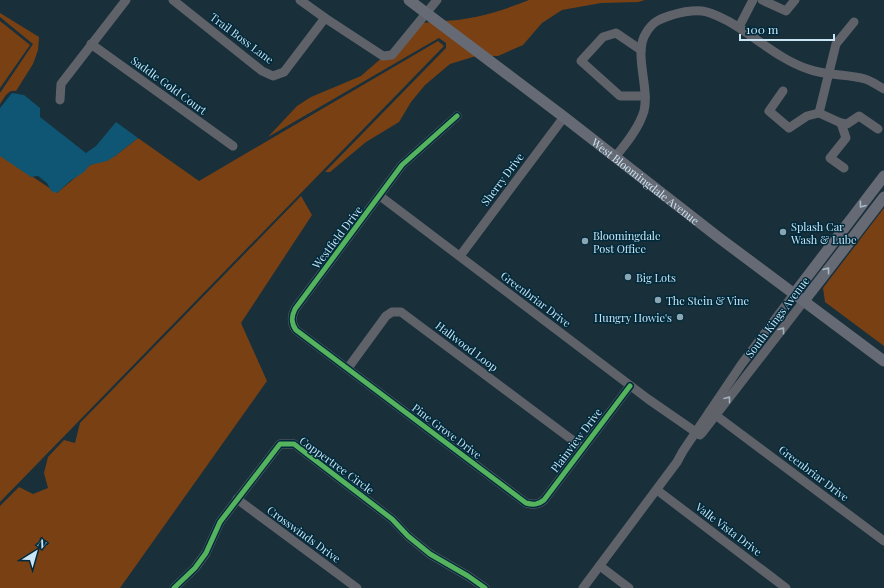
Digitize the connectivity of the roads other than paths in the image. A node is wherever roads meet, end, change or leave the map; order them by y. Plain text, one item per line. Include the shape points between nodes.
1 (126, 0) edge
2 (173, 0) edge
3 (300, 0) edge
4 (409, 0) edge
5 (437, 0) edge
6 (753, 0) edge
7 (762, 0) edge
8 (795, 0) edge
9 (427, 13) junction
10 (325, 18) junction
11 (854, 22) dead end
12 (739, 27) junction
13 (91, 44) junction
14 (641, 50) junction
15 (828, 74) junction
16 (884, 89) edge
17 (783, 91) dead end
18 (645, 96) junction
19 (60, 100) dead end
20 (819, 113) junction
21 (457, 116) dead end
22 (564, 117) junction
23 (840, 123) junction
24 (878, 129) dead end
25 (233, 146) dead end
26 (615, 158) junction
27 (844, 168) dead end
28 (884, 176) edge
29 (380, 196) junction
30 (884, 197) edge
31 (460, 256) junction
32 (794, 294) junction
33 (804, 301) junction
34 (884, 361) edge
35 (348, 368) junction
36 (630, 386) junction
37 (713, 413) junction
38 (697, 435) junction
39 (583, 448) junction
40 (657, 490) junction
41 (237, 499) junction
42 (536, 505) joint
43 (884, 541) edge
44 (600, 566) junction
45 (174, 588) edge
46 (357, 588) edge
47 (485, 588) edge
48 (583, 588) edge
49 (629, 588) edge
50 (786, 588) edge

1 - 13 street
2 - 10 street, Trail Boss Lane via 262,71 273,76 284,72
3 - 10 street
4 - 9 main road, West Bloomingdale Avenue
5 - 9 street
6 - 12 street
7 - 8 street via 786,11
9 - 10 street via 392,55 382,56
9 - 22 main road, West Bloomingdale Avenue
11 - 15 street via 836,44
12 - 14 street via 703,11 686,11 657,20 645,34
12 - 15 street via 780,56 808,69
13 - 19 street via 62,84
13 - 25 street, Saddle Gold Court
14 - 18 street
14 - 18 street via 616,33 603,37 581,61 620,96
15 - 16 street via 867,79
15 - 20 street
17 - 20 street via 768,111 789,128 807,116
18 - 26 street via 640,120
20 - 23 street
21 - 29 street, Westfield Drive via 402,165
22 - 26 main road, West Bloomingdale Avenue
22 - 31 street, Sherry Drive
23 - 24 street via 847,124 859,116
23 - 27 street via 846,138 830,158
26 - 32 main road, West Bloomingdale Avenue
28 -> 32 main road, South Kings Avenue
29 - 31 street, Greenbriar Drive
29 - 35 street, Westfield Drive via 292,316 296,330
33 -> 30 main road, South Kings Avenue
31 - 36 street, Greenbriar Drive
32 - 33 main road, West Bloomingdale Avenue
32 - 37 street, South Kings Avenue via 741,365
33 - 34 main road, West Bloomingdale Avenue
37 -> 33 street, South Kings Avenue
35 - 39 street, Hallwood Loop via 386,316 392,312 401,312
35 - 42 street, Pine Grove Drive via 526,503
36 - 38 street, Greenbriar Drive via 682,421
36 - 39 street, Plainview Drive
37 - 38 street, South Kings Avenue
37 - 43 street, Greenbriar Drive
38 - 40 street, South Kings Avenue
39 - 42 street, Plainview Drive via 544,500
40 - 44 street, South Kings Avenue
40 - 50 street, Valle Vista Drive
41 - 45 street, Coppertree Circle via 220,522 206,554
41 - 46 street, Crosswinds Drive
41 - 47 street, Coppertree Circle via 280,444 294,444 392,519 430,554
44 - 48 street, South Kings Avenue
44 - 49 street

